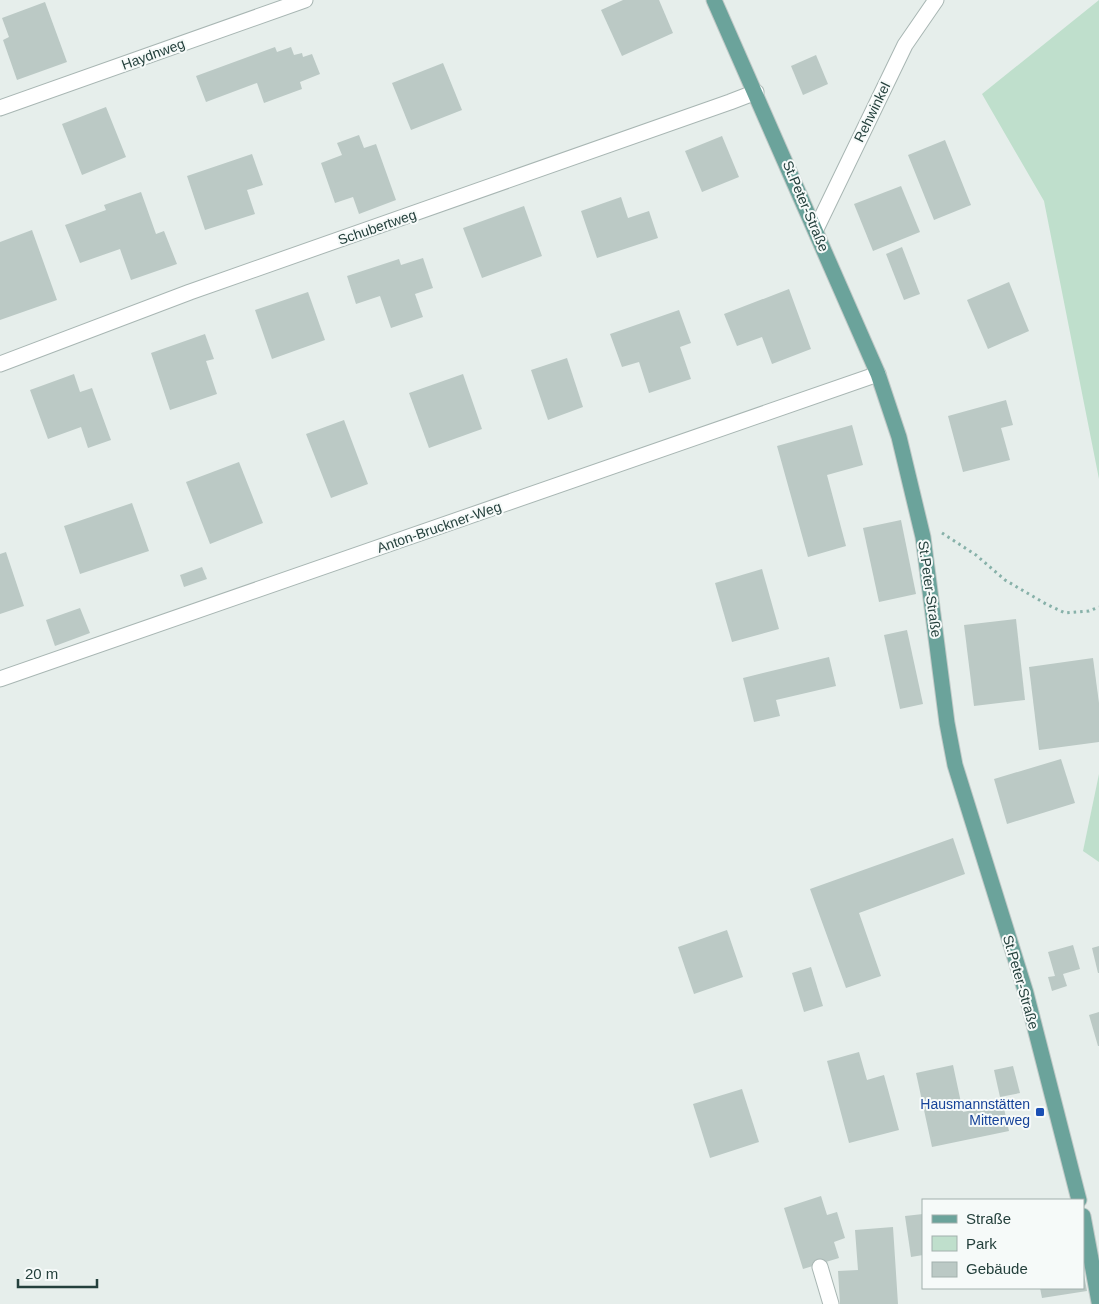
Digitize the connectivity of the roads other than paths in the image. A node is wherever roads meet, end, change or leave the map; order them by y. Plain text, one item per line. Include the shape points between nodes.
1 (305, 0) edge
2 (714, 0) edge
3 (936, 0) edge
4 (756, 92) junction
5 (0, 108) edge
6 (816, 229) junction
7 (0, 364) edge
8 (878, 374) junction
9 (0, 679) edge
10 (1079, 1199) edge
11 (1084, 1221) edge
12 (820, 1267) dead end
13 (1099, 1302) edge
14 (831, 1304) edge

1 - 5 street, Haydnweg
2 - 4 main road, St.Peter-Straße
3 - 6 street, Rehwinkel via 904,45
4 - 6 main road, St.Peter-Straße
4 - 7 street, Schubertweg via 190,292
6 - 8 main road, St.Peter-Straße
8 - 9 street, Anton-Bruckner-Weg
8 - 10 main road, St.Peter-Straße via 899,437 919,521 955,765 1026,993
11 - 13 main road
12 - 14 street

